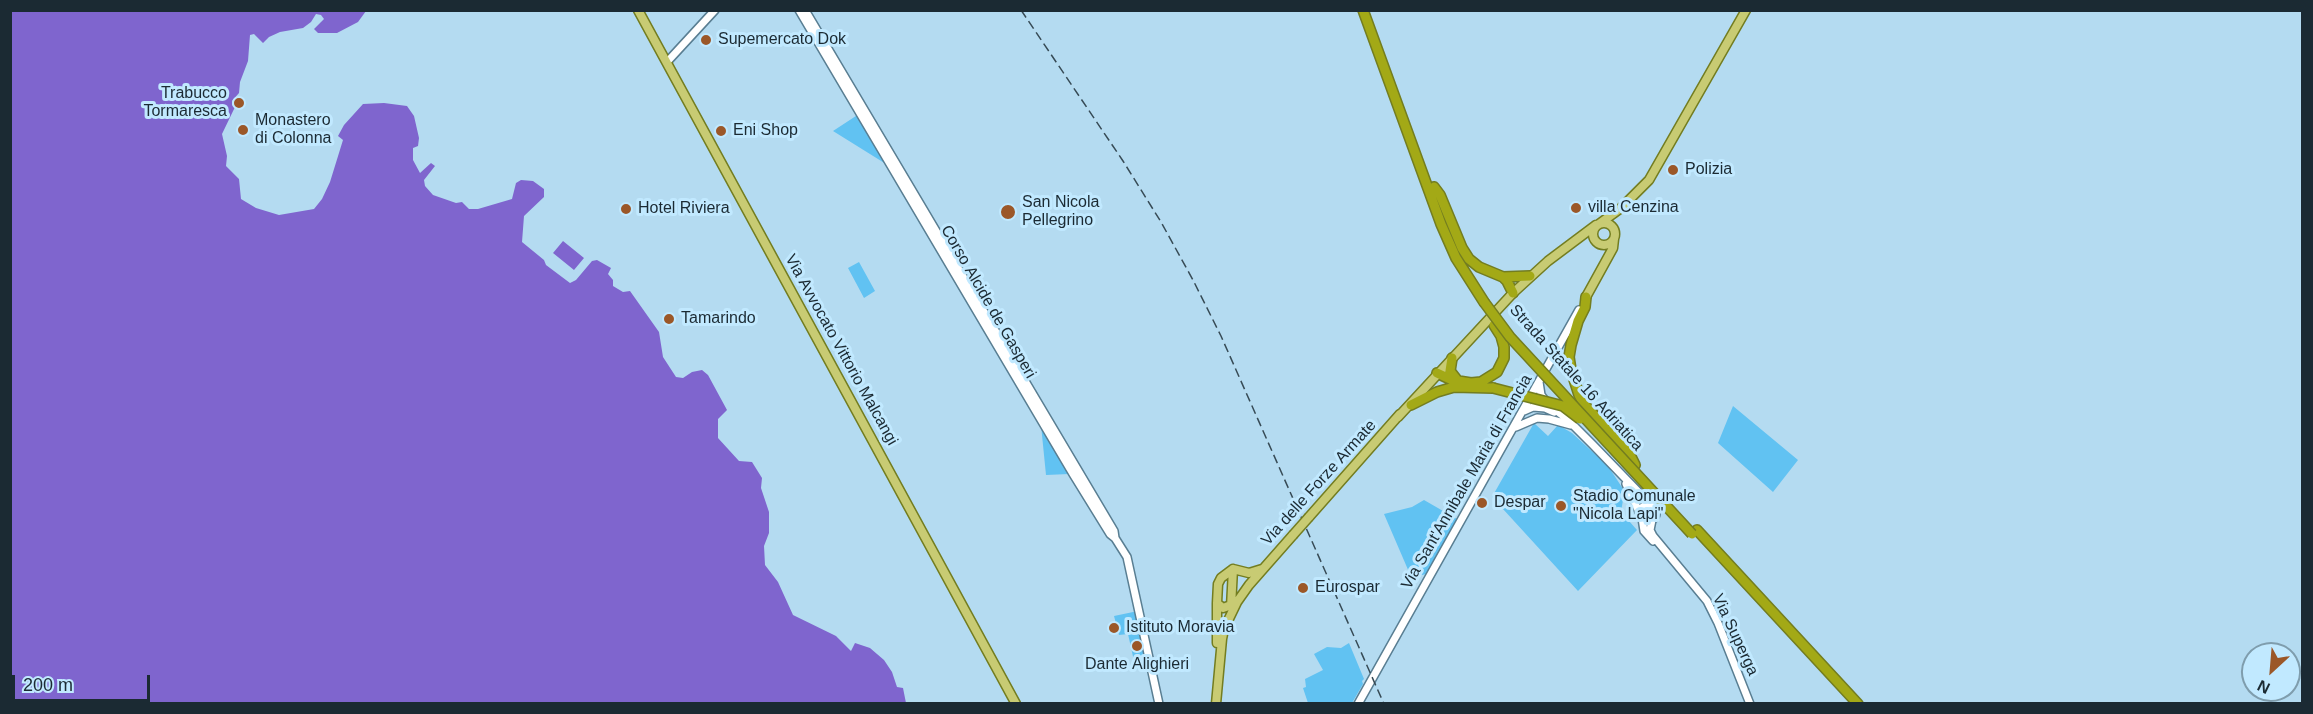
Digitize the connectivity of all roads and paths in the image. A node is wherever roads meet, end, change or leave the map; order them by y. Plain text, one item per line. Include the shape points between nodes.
1 (638, 10) edge
2 (715, 10) edge
3 (799, 10) edge
4 (805, 10) edge
5 (1364, 10) edge
6 (1370, 10) edge
7 (1746, 10) edge
8 (667, 62) junction
9 (863, 112) junction
10 (1434, 187) junction
11 (1621, 208) junction
12 (1598, 225) junction
13 (1615, 235) junction
14 (1573, 243) junction
15 (1597, 243) junction
16 (1601, 271) junction
17 (1530, 276) junction
18 (1503, 277) junction
19 (1513, 293) junction
20 (1586, 297) junction
21 (1482, 300) junction
22 (1452, 358) junction
23 (1437, 373) junction
24 (1539, 382) junction
25 (1457, 385) junction
26 (1426, 386) junction
27 (1411, 405) junction
28 (1524, 411) junction
29 (1559, 414) junction
30 (1398, 417) junction
31 (1537, 418) junction
32 (1573, 425) junction
33 (1514, 429) junction
34 (1635, 465) junction
35 (1622, 476) junction
36 (1651, 505) junction
37 (1641, 516) junction
38 (1652, 520) junction
39 (1695, 532) junction
40 (1666, 553) junction
41 (1233, 569) junction
42 (1262, 569) junction
43 (1219, 582) junction
44 (1232, 582) junction
45 (1754, 596) junction
46 (1218, 603) junction
47 (1232, 606) junction
48 (1218, 671) junction
49 (1016, 704) edge
50 (1159, 704) edge
51 (1216, 704) edge
52 (1358, 704) edge
53 (1750, 704) edge
54 (1850, 704) edge
55 (1858, 704) edge

1 - 8 main road, Via Avvocato Vittorio Malcangi
2 - 8 street
3 - 9 street
4 - 9 street
5 - 21 highway, Strada Statale 16 Adriatica via 1441,224
6 - 10 highway, Strada Statale 16 Adriatica
7 - 11 main road, Via delle Forze Armate via 1659,165
8 - 49 main road, Via Avvocato Vittorio Malcangi
9 - 50 street, Corso Alcide de Gasperi via 1075,472 1114,531 1129,562
10 - 18 highway via 1469,259
10 - 21 highway, Strada Statale 16 Adriatica via 1449,230
11 - 12 main road, Via delle Forze Armate
11 - 13 main road
12 - 13 main road via 1610,224
12 - 14 main road, Via delle Forze Armate
12 - 15 main road via 1593,235
13 - 15 main road via 1608,244
13 - 16 main road
14 - 15 main road
14 - 17 main road, Via delle Forze Armate
15 - 16 main road
16 - 20 main road
17 - 18 highway
17 - 19 main road, Via delle Forze Armate
18 - 19 highway
19 - 22 main road, Via delle Forze Armate
20 - 24 street, Via Sant'Annibale Maria di Francia
20 - 34 highway via 1569,357 1571,370 1584,404 1629,451
21 - 25 highway via 1501,336 1504,358 1497,372 1481,382
21 - 34 highway, Strada Statale 16 Adriatica, bridge
21 - 39 highway, Strada Statale 16 Adriatica, bridge via 1510,337
22 - 23 main road, Via delle Forze Armate
22 - 25 highway via 1450,370
23 - 25 highway via 1443,383
23 - 26 main road, Via delle Forze Armate
24 - 28 street, Via Sant'Annibale Maria di Francia
24 - 29 street, Via Superga via 1541,395
25 - 27 highway
25 - 39 highway, bridge via 1493,388 1563,406
26 - 27 main road, Via delle Forze Armate
26 - 30 main road, Via delle Forze Armate
27 - 30 main road, Via delle Forze Armate
28 - 29 street, Via Superga via 1545,408
28 - 31 street
28 - 33 street, Via Sant'Annibale Maria di Francia
29 - 32 street, Via Superga
30 - 42 main road, Via delle Forze Armate, bridge
31 - 32 street
31 - 33 street
32 - 35 street, Via Superga
33 - 52 street, Via Sant'Annibale Maria di Francia
34 - 39 highway, Strada Statale 16 Adriatica
35 - 36 street, Via Superga
35 - 37 street, Via Superga
36 - 37 street via 1643,507
36 - 38 street, Via Superga via 1656,512
37 - 38 street
37 - 40 street, Via Superga via 1644,531
38 - 40 street, Via Superga via 1650,530
39 - 45 highway, Strada Statale 16 Adriatica
40 - 53 street, Via Superga via 1707,601
41 - 42 main road, Via delle Forze Armate via 1249,573
41 - 43 main road
41 - 44 main road
42 - 47 main road, Via delle Forze Armate
43 - 44 main road via 1225,578
43 - 46 main road
44 - 47 main road
45 - 54 highway, Strada Statale 16 Adriatica
45 - 55 highway, Strada Statale 16 Adriatica
46 - 47 main road via 1223,608
46 - 48 main road
47 - 48 main road
48 - 51 main road

